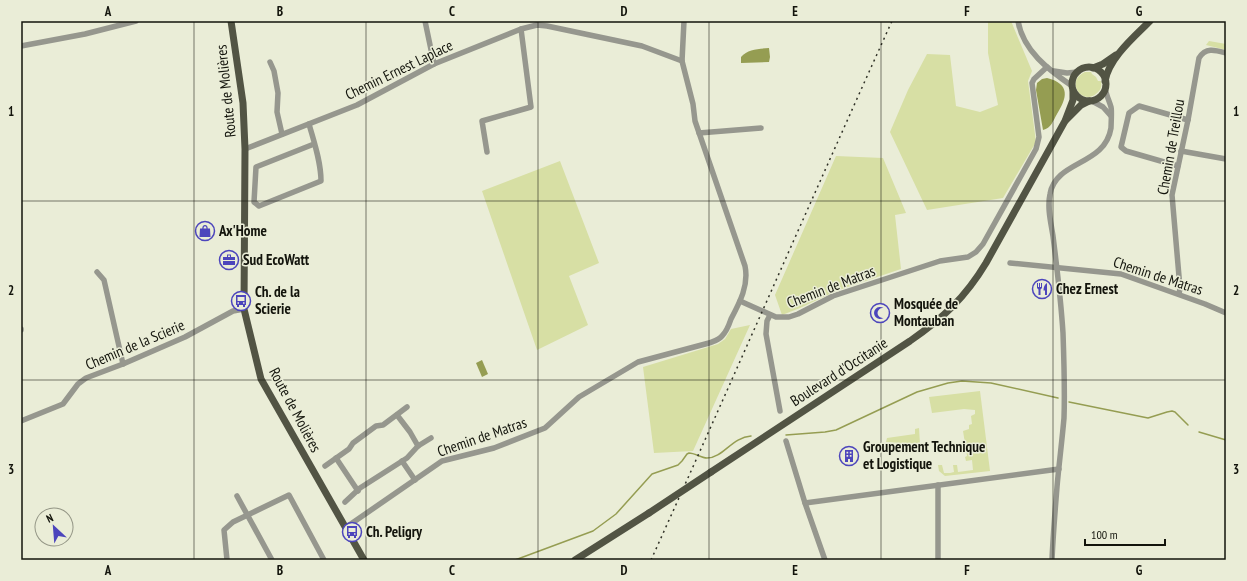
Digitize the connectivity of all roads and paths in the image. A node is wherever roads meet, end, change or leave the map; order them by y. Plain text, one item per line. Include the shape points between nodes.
1 (136, 21) edge
2 (231, 21) edge
3 (425, 21) edge
4 (684, 21) edge
5 (1018, 21) edge
6 (1150, 21) edge
7 (521, 30) junction
8 (21, 46) edge
9 (1122, 50) junction
10 (1226, 53) edge
11 (682, 61) junction
12 (270, 62) dead end
13 (434, 64) junction
14 (1048, 68) junction
15 (1093, 68) junction
16 (1078, 72) junction
17 (1105, 84) junction
18 (1073, 89) junction
19 (1090, 101) junction
20 (1111, 116) junction
21 (1188, 120) junction
22 (1065, 121) junction
23 (309, 124) junction
24 (761, 128) dead end
25 (699, 133) junction
26 (282, 134) junction
27 (314, 144) junction
28 (245, 149) junction
29 (1181, 151) junction
30 (487, 152) dead end
31 (1226, 159) edge
32 (1178, 166) junction
33 (1010, 262) dead end
34 (1056, 268) junction
35 (97, 272) dead end
36 (1180, 294) junction
37 (740, 301) junction
38 (244, 309) junction
39 (1226, 312) edge
40 (770, 315) junction
41 (123, 364) junction
42 (407, 407) dead end
43 (780, 411) dead end
44 (397, 414) junction
45 (21, 421) edge
46 (431, 438) dead end
47 (786, 441) dead end
48 (418, 446) junction
49 (336, 458) junction
50 (402, 461) junction
51 (325, 466) dead end
52 (1059, 469) junction
53 (414, 480) junction
54 (938, 485) junction
55 (358, 490) junction
56 (237, 496) dead end
57 (345, 502) dead end
58 (805, 503) junction
59 (247, 515) junction
60 (345, 528) junction
61 (225, 559) edge
62 (272, 560) edge
63 (324, 560) edge
64 (364, 560) edge
65 (575, 560) edge
66 (825, 560) edge
67 (938, 560) edge
68 (1052, 560) edge

1 - 8 street
2 - 28 main road, Route de Molières via 243,103
3 - 13 street
4 - 11 street
5 - 14 street via 1023,37 1037,58
6 - 9 main road
7 - 11 street, Chemin Ernest Laplace via 537,25 547,26 642,46
7 - 13 street, Chemin Ernest Laplace
7 - 30 street via 531,107 482,121
9 - 15 main road
9 - 17 main road via 1108,69
10 - 21 street, Chemin de Treillou via 1207,51 1199,58
11 - 25 street
12 - 26 street via 278,93
13 - 23 street, Chemin Ernest Laplace via 357,105
14 - 16 street via 1062,73
14 - 18 street
14 - 40 street, Chemin de Matras via 1032,83 1039,136 1036,149 984,244 976,252 968,258 940,261 833,296 789,317
15 - 16 main road via 1085,68
15 - 17 main road via 1102,74
16 - 18 main road via 1073,78
17 - 19 main road via 1100,96
17 - 20 street via 1106,96 1112,110
18 - 19 main road via 1081,99
18 - 22 main road, Boulevard d'Occitanie via 1073,100
19 - 20 street via 1103,106
19 - 22 main road, Boulevard d'Occitanie via 1081,105
20 - 34 street via 1110,134 1104,147 1090,158 1070,168 1057,179 1050,192 1048,202
21 - 29 street, Chemin de Treillou
21 - 32 street via 1139,106 1129,113 1122,141 1121,147 1126,151
22 - 65 main road, Boulevard d'Occitanie, bridge via 980,273 949,311 910,341
23 - 26 street, Chemin Ernest Laplace
23 - 27 street
24 - 25 street
25 - 37 street via 746,274
26 - 28 street, Chemin Ernest Laplace
27 - 27 street via 321,181 258,206 254,202 256,167
28 - 38 main road, Route de Molières
29 - 31 street
29 - 32 street, Chemin de Treillou
32 - 36 street, Chemin de Treillou via 1172,195
33 - 34 street, Chemin de Matras
34 - 36 street, Chemin de Matras via 1121,274
34 - 52 street via 1064,388
35 - 41 street via 104,280
36 - 39 street, Chemin de Matras
37 - 40 street, Chemin de Matras
37 - 53 street, Chemin de Matras via 720,338 638,362 579,397 545,428 494,448 442,461
38 - 41 street, Chemin de la Scierie via 233,311 185,337
38 - 60 main road, Route de Molières via 261,379
40 - 43 street via 766,334
41 - 45 street, Chemin de la Scierie via 86,378 78,384 63,404
42 - 44 street
44 - 48 street
44 - 49 street via 383,425 376,426
46 - 48 street
47 - 58 street
48 - 50 street
49 - 51 street
49 - 55 street
50 - 53 street
50 - 55 street
52 - 54 street
52 - 68 street
53 - 60 street, Chemin de Matras
54 - 58 street
54 - 67 street
55 - 57 street
56 - 59 street
58 - 66 street
59 - 61 street via 224,530
59 - 62 street
59 - 63 street via 289,495
60 - 64 main road, Route de Molières

